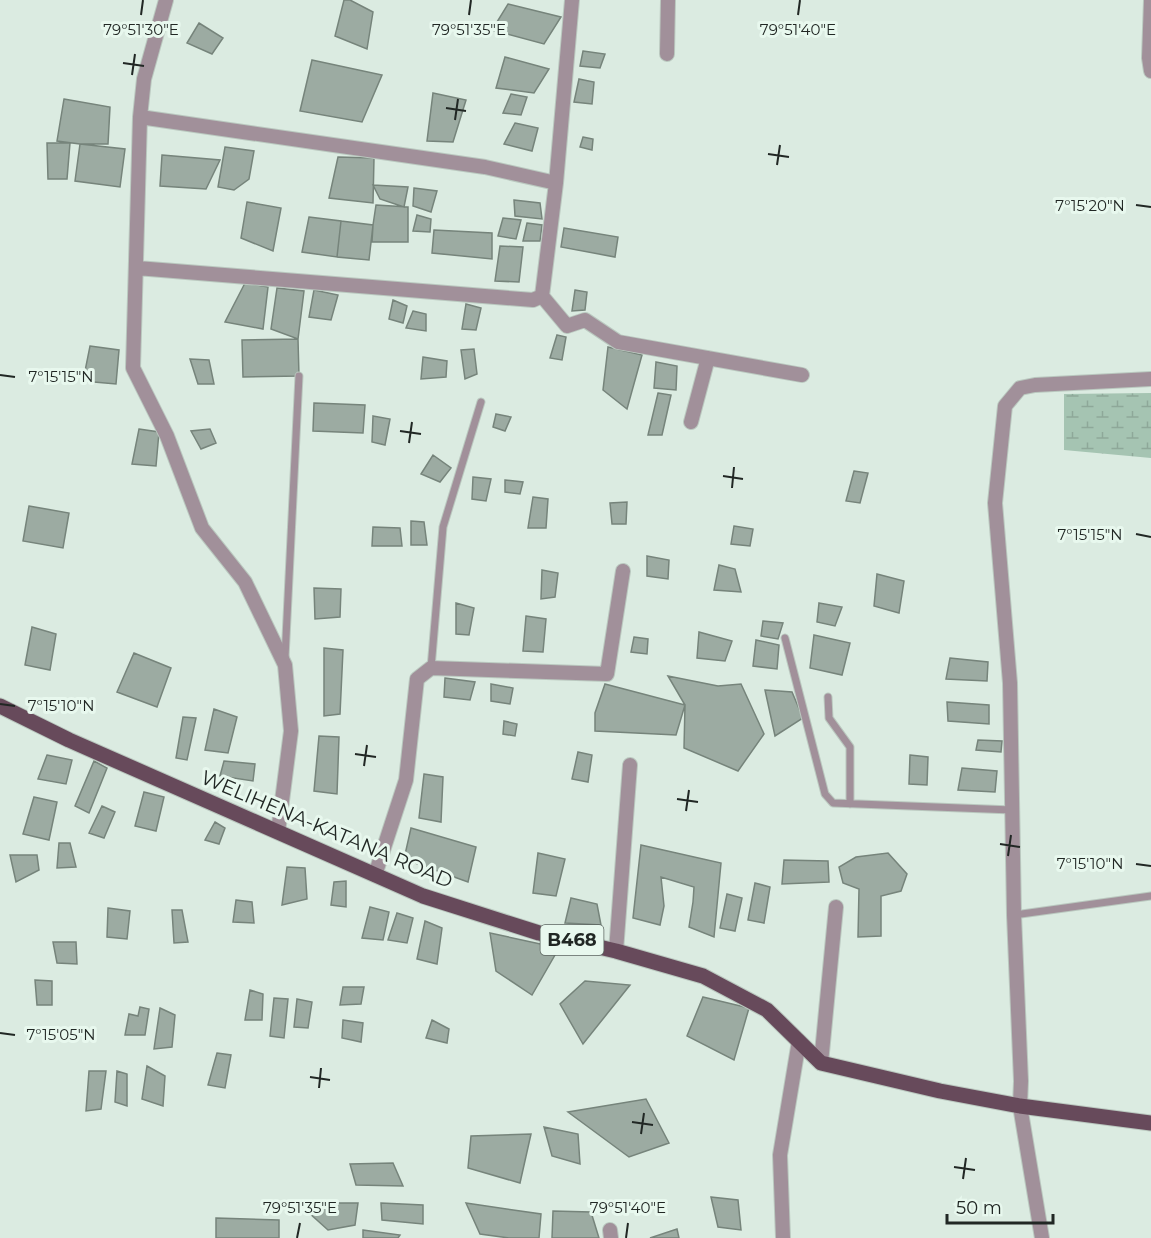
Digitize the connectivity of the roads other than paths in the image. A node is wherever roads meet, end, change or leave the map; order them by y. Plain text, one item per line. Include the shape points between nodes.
1 (166, 0) edge
2 (572, 0) edge
3 (669, 0) edge
4 (1151, 0) edge
5 (667, 54) dead end
6 (1151, 71) edge
7 (141, 117) junction
8 (556, 183) junction
9 (137, 268) junction
10 (542, 296) junction
11 (708, 358) junction
12 (802, 375) dead end
13 (299, 376) dead end
14 (1151, 380) edge
15 (481, 402) dead end
16 (691, 422) dead end
17 (623, 571) dead end
18 (786, 638) dead end
19 (285, 665) junction
20 (431, 669) junction
21 (828, 697) dead end
22 (0, 706) edge
23 (630, 765) dead end
24 (850, 804) junction
25 (1012, 810) junction
26 (278, 832) junction
27 (375, 874) junction
28 (1151, 896) edge
29 (836, 907) dead end
30 (1014, 915) junction
31 (616, 951) junction
32 (799, 1041) junction
33 (821, 1063) junction
34 (1020, 1106) junction
35 (1151, 1123) edge
36 (783, 1238) edge
37 (1042, 1238) edge

1 - 7 street via 144,79
2 - 8 street
3 - 5 street
4 - 6 street
7 - 8 street via 485,167
7 - 9 street
8 - 10 street
9 - 10 street via 533,300
9 - 19 street via 133,368 167,436 202,528 245,582
10 - 11 street via 567,326 585,320 618,342
11 - 12 street
11 - 16 street
13 - 19 lane
14 - 25 street via 1035,385 1020,388 1005,406 995,503 1010,682
15 - 20 lane via 442,527
17 - 20 street via 607,674
18 - 24 lane via 825,794 833,803
19 - 26 street via 291,731
20 - 27 street via 417,679 406,780
21 - 24 lane via 829,718 850,747
22 - 26 main road, WELIHENA-KATANA ROAD / B468
23 - 31 street
24 - 25 lane
25 - 30 street
26 - 27 main road, WELIHENA-KATANA ROAD / B468
27 - 31 main road, WELIHENA-KATANA ROAD / B468 via 444,903 539,933
28 - 30 lane
29 - 33 street
30 - 34 street
31 - 32 main road, WELIHENA-KATANA ROAD / B468 via 704,975 767,1010
32 - 33 main road, WELIHENA-KATANA ROAD / B468
32 - 36 street via 780,1155
33 - 34 main road
34 - 35 main road
34 - 37 street

